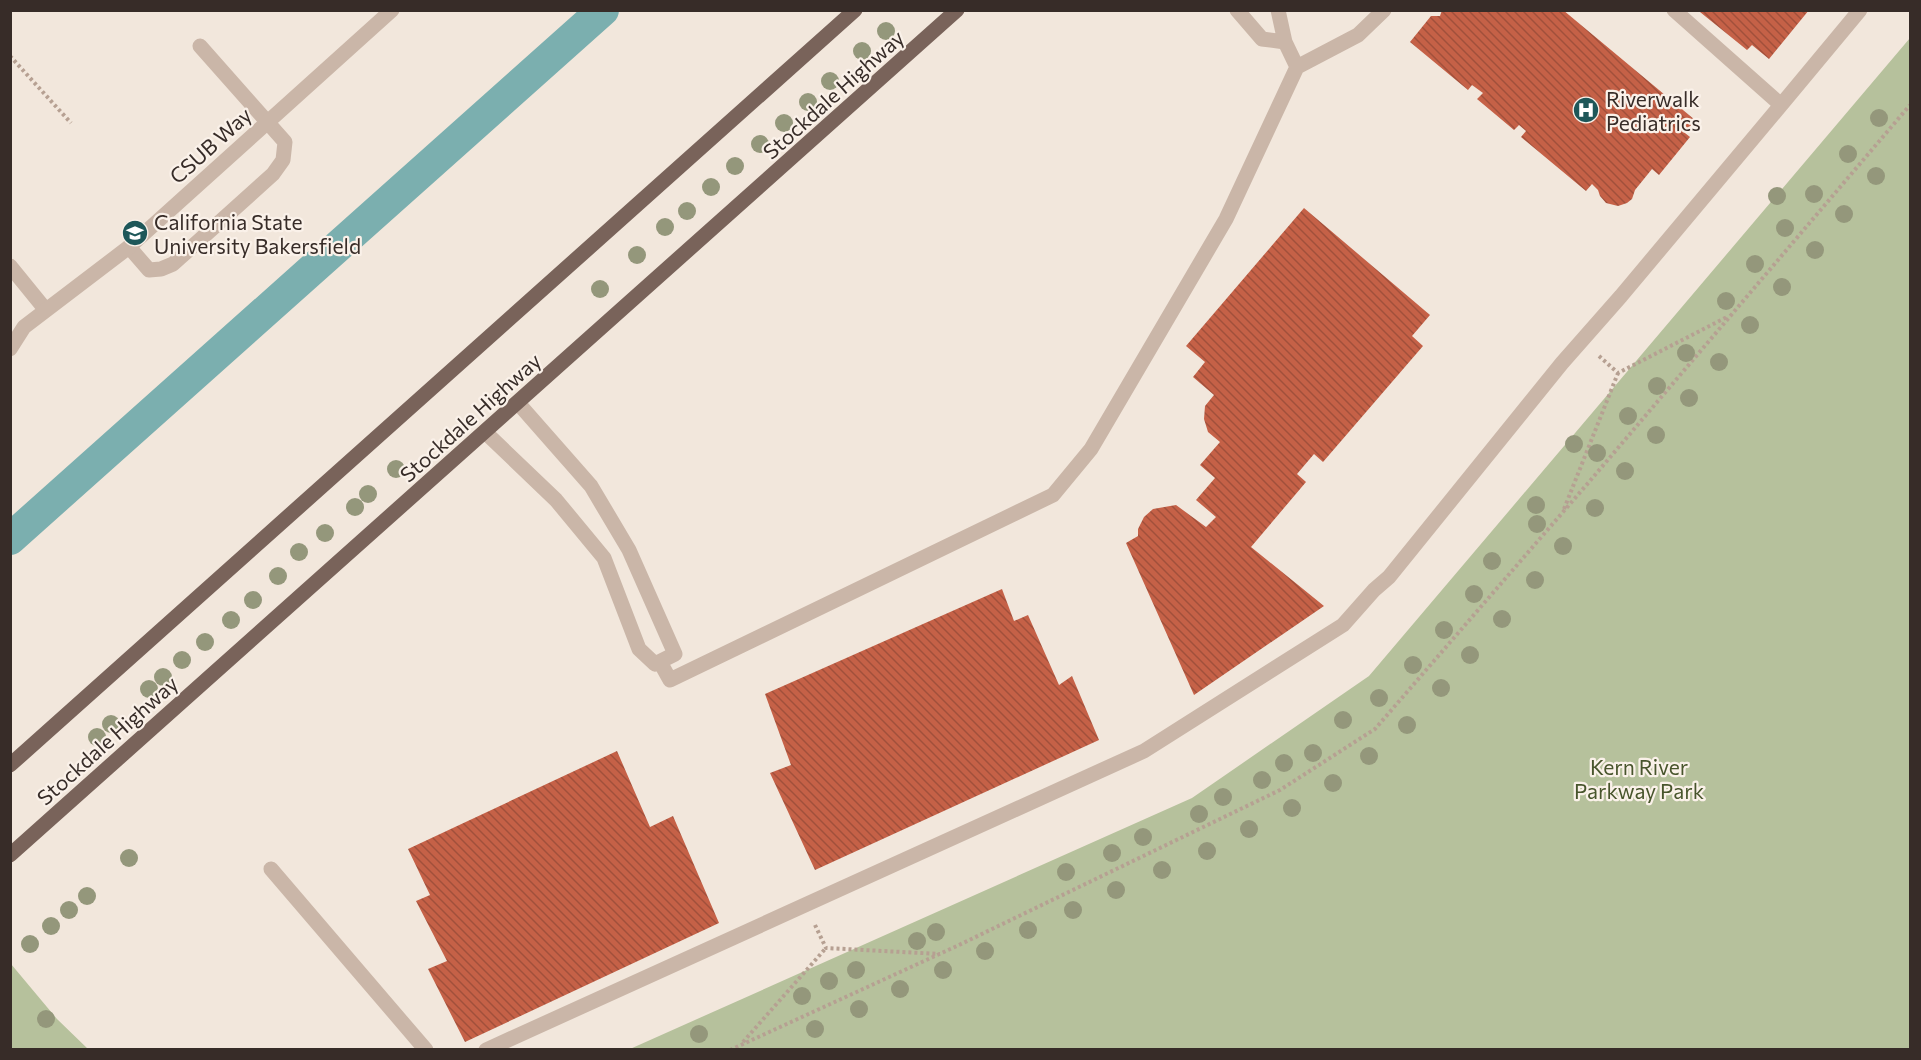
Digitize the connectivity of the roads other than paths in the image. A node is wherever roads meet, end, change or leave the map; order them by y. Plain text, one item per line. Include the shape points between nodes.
1 (392, 10) edge
2 (855, 10) edge
3 (957, 10) edge
4 (1237, 10) edge
5 (1278, 10) edge
6 (1384, 10) edge
7 (1674, 10) edge
8 (1860, 10) edge
9 (1285, 42) junction
10 (200, 46) dead end
11 (1297, 67) junction
12 (1781, 105) junction
13 (268, 121) junction
14 (129, 248) junction
15 (10, 266) edge
16 (45, 309) junction
17 (17, 326) edge
18 (10, 349) edge
19 (518, 403) junction
20 (485, 432) junction
21 (660, 662) junction
22 (10, 765) edge
23 (10, 855) edge
24 (270, 869) dead end
25 (426, 1050) edge
26 (486, 1050) edge

1 - 13 street, CSUB Way
2 - 22 main road
3 - 19 main road, Stockdale Highway
4 - 9 street via 1262,39
5 - 9 street
6 - 11 street via 1358,35
7 - 12 street
8 - 12 street
9 - 11 street
10 - 13 street
11 - 21 street via 1226,219 1091,449 1053,495 670,680
12 - 26 street via 1562,363 1389,577 1343,625 1144,751
13 - 14 street, CSUB Way
13 - 14 street via 285,142 283,160 273,174 173,264 149,270
14 - 16 street, CSUB Way
15 - 16 street
16 - 17 street, CSUB Way
17 - 18 street, CSUB Way
19 - 20 main road, Stockdale Highway
19 - 21 street via 591,486 629,550 675,654
20 - 21 street via 556,500 604,558 639,649 655,664
20 - 23 main road, Stockdale Highway
24 - 25 street

